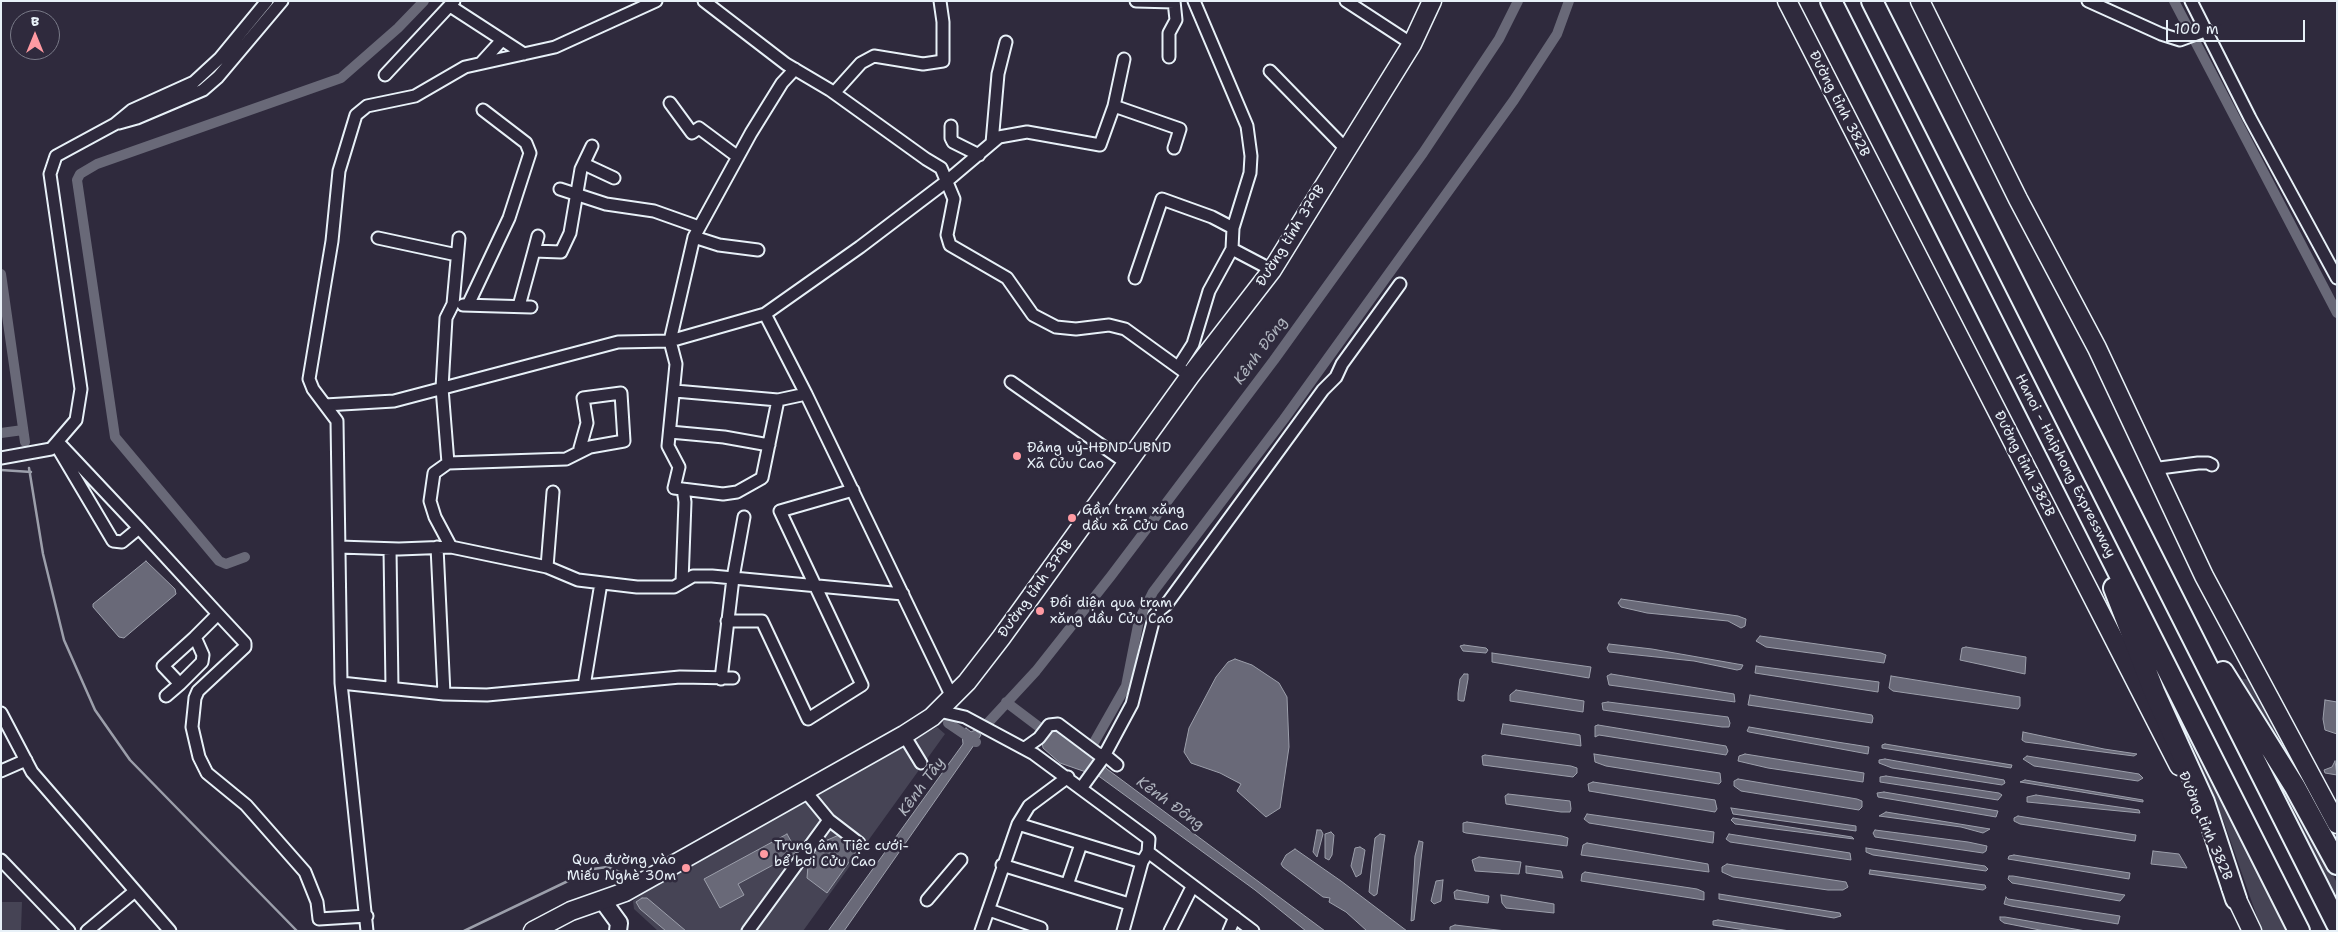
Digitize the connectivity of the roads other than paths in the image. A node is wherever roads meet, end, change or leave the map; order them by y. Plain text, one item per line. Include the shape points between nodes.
1 (267, 1) edge
2 (282, 1) edge
3 (656, 1) edge
4 (704, 1) edge
5 (940, 1) edge
6 (1136, 1) edge
7 (1194, 1) edge
8 (1346, 1) edge
9 (1432, 1) edge
10 (1787, 1) edge
11 (1831, 1) edge
12 (1872, 1) edge
13 (1881, 1) edge
14 (1920, 1) edge
15 (2088, 1) edge
16 (2191, 1) edge
17 (1174, 2) edge
18 (452, 3) edge
19 (2204, 31) junction
20 (502, 40) junction
21 (1006, 42) dead end
22 (1412, 44) junction
23 (524, 54) junction
24 (1169, 57) dead end
25 (1124, 59) dead end
26 (481, 64) junction
27 (795, 69) junction
28 (1270, 71) dead end
29 (385, 75) dead end
30 (834, 93) junction
31 (670, 103) dead end
32 (1114, 106) junction
33 (483, 110) dead end
34 (115, 124) junction
35 (951, 126) dead end
36 (992, 143) junction
37 (592, 146) dead end
38 (1174, 148) dead end
39 (1346, 149) junction
40 (980, 155) junction
41 (738, 157) junction
42 (584, 164) junction
43 (614, 178) dead end
44 (947, 181) junction
45 (560, 189) dead end
46 (575, 194) junction
47 (1939, 215) junction
48 (1233, 228) junction
49 (697, 232) junction
50 (538, 236) dead end
51 (378, 238) dead end
52 (458, 238) dead end
53 (1232, 248) junction
54 (758, 250) dead end
55 (534, 251) junction
56 (457, 255) junction
57 (1272, 270) junction
58 (1135, 278) dead end
59 (2337, 278) edge
60 (1400, 284) dead end
61 (454, 304) junction
62 (468, 305) junction
63 (765, 314) junction
64 (670, 340) junction
65 (1184, 371) junction
66 (1011, 382) dead end
67 (442, 388) junction
68 (675, 391) junction
69 (806, 394) junction
70 (778, 400) junction
71 (325, 405) junction
72 (670, 432) junction
73 (58, 442) junction
74 (769, 445) junction
75 (580, 448) dead end
76 (1, 458) edge
77 (448, 462) junction
78 (1128, 464) junction
79 (2212, 465) dead end
80 (2152, 469) junction
81 (683, 489) junction
82 (853, 490) junction
83 (553, 492) dead end
84 (744, 517) dead end
85 (139, 528) junction
86 (438, 547) junction
87 (451, 547) junction
88 (338, 548) junction
89 (390, 549) junction
90 (546, 567) junction
91 (733, 578) junction
92 (682, 582) junction
93 (600, 583) junction
94 (816, 586) junction
95 (903, 594) junction
96 (218, 614) junction
97 (727, 621) junction
98 (195, 637) junction
99 (733, 678) dead end
100 (721, 679) junction
101 (341, 683) junction
102 (180, 684) junction
103 (584, 686) junction
104 (392, 688) junction
105 (444, 694) junction
106 (166, 696) dead end
107 (952, 696) junction
108 (939, 711) junction
109 (1, 713) edge
110 (904, 735) junction
111 (1025, 748) junction
112 (1104, 757) junction
113 (26, 760) junction
114 (921, 763) dead end
115 (1117, 765) dead end
116 (1, 771) edge
117 (1068, 777) junction
118 (1082, 787) junction
119 (806, 792) junction
120 (829, 820) junction
121 (1018, 824) junction
122 (2337, 824) edge
123 (859, 843) dead end
124 (1081, 844) junction
125 (1148, 852) junction
126 (1, 860) edge
127 (962, 860) dead end
128 (1142, 862) junction
129 (2337, 864) edge
130 (1002, 865) junction
131 (1067, 885) junction
132 (1192, 886) junction
133 (135, 891) junction
134 (2236, 899) junction
135 (927, 900) dead end
136 (603, 901) junction
137 (1129, 904) junction
138 (989, 910) junction
139 (367, 916) junction
140 (1235, 917) junction
141 (2337, 924) edge
142 (318, 925) edge
143 (623, 928) edge
144 (1040, 928) dead end
145 (70, 931) edge
146 (87, 931) edge
147 (170, 931) edge
148 (367, 931) edge
149 (532, 931) edge
150 (748, 931) edge
151 (981, 931) edge
152 (1123, 931) edge
153 (1170, 931) edge
154 (1229, 931) edge
155 (1253, 931) edge
156 (2252, 931) edge
157 (2298, 931) edge

1 - 34 street via 220,58 194,82 132,110
2 - 34 street via 218,77 203,90
3 - 23 street via 555,47
4 - 27 street
5 - 30 street via 943,61 923,64 874,56 861,63
6 - 17 street
7 - 48 street via 1248,126 1250,173
8 - 22 street
9 - 22 main road, Đường tỉnh 379B
10 - 134 main road, Đường tỉnh 382B via 2182,772
11 - 47 highway, Hanoi - Haiphong Expressway
12 - 141 highway
13 - 129 highway via 2178,589
14 - 80 main road via 2018,199 2097,348
15 - 19 street via 2180,40
16 - 19 street
17 - 24 street via 1176,20 1168,33
18 - 20 street
18 - 29 street
19 - 59 street
20 - 23 street
20 - 26 street
21 - 36 street via 998,74
22 - 39 main road, Đường tỉnh 379B
23 - 26 street
25 - 32 street
26 - 71 street via 465,67 415,96 368,106 356,115 338,171 332,240 310,379
27 - 30 street
27 - 41 street via 782,83
28 - 39 street
30 - 44 street via 941,168
31 - 41 street via 692,133 699,128
32 - 36 street via 1100,145 1027,132 1000,137
32 - 38 street via 1180,129
33 - 62 street via 526,143 530,153 509,218
34 - 73 street via 56,156 50,174 81,389 76,420
35 - 40 street via 953,142
36 - 40 street
37 - 42 street
39 - 57 main road, Đường tỉnh 379B
40 - 44 street
41 - 49 street
42 - 43 street
42 - 46 street
44 - 63 street
44 - 65 street via 954,199 947,235 950,245 1007,278 1033,315 1056,326 1109,325 1125,329
45 - 46 street
46 - 49 street via 606,204 654,211
46 - 55 street via 570,232 562,252
47 - 134 highway via 2008,369 2101,555 2155,694 2204,802
47 - 157 highway, Hanoi - Haiphong Expressway
48 - 53 street
48 - 58 street via 1212,217 1162,200
49 - 54 street via 719,245
49 - 64 street
50 - 55 street
51 - 56 street
52 - 56 street
53 - 57 street
53 - 65 street via 1209,292
55 - 62 street via 525,306
56 - 61 street
57 - 65 main road, Đường tỉnh 379B
60 - 112 street via 1166,605 1155,614 1132,704
61 - 62 street
61 - 67 street via 446,318
63 - 64 street
63 - 69 street
64 - 67 street via 618,342
64 - 68 street via 676,364
65 - 78 main road, Đường tỉnh 379B
66 - 78 street
67 - 71 street via 394,401
67 - 77 street
68 - 70 street
68 - 72 street
69 - 70 street
69 - 82 street
70 - 74 street
71 - 88 street via 337,421
72 - 74 street
72 - 81 street via 668,446 679,467 674,488
73 - 76 street via 51,449
73 - 85 street
73 - 85 street via 59,450 113,541 122,542
74 - 81 street via 762,478 737,492 723,494
75 - 77 street via 587,423 583,398 621,393 624,441 590,447 566,459
77 - 87 street via 434,472 430,501 435,518
78 - 107 main road, Đường tỉnh 379B via 1001,638
79 - 80 street via 2198,463
80 - 122 main road via 2204,576
81 - 92 street
82 - 94 street via 780,510
82 - 95 street
83 - 90 street
84 - 91 street
85 - 96 street
86 - 87 street
86 - 89 street
86 - 105 street
87 - 90 street
88 - 89 street
88 - 101 street
89 - 104 street
90 - 93 street via 578,580
91 - 92 street via 693,576
91 - 94 street
91 - 97 street
92 - 93 street via 674,587
93 - 103 street
94 - 95 street
94 - 97 street via 862,685 808,719 762,621
95 - 107 street
96 - 98 street
96 - 142 street via 245,642 245,647 194,698 192,727 199,757 207,774 246,805 305,872 317,902
97 - 100 street
98 - 102 street via 203,654 202,662
98 - 102 street via 163,666
99 - 100 street
100 - 103 street via 680,677
101 - 104 street
101 - 139 street
102 - 106 street
103 - 105 street via 487,695
104 - 105 street
107 - 108 main road, Đường tỉnh 379B
108 - 110 main road, Đường tỉnh 379B
108 - 111 street via 965,717
109 - 113 street
110 - 114 street
110 - 119 main road, Đường tỉnh 379B
111 - 112 street via 1050,725 1058,724
111 - 117 street
112 - 115 street
112 - 118 street
113 - 116 street
113 - 133 street via 32,772
117 - 118 street
117 - 121 street via 1029,806
118 - 125 street via 1149,839
119 - 120 street
119 - 136 main road, Đường tỉnh 379B
120 - 123 street
120 - 150 street
121 - 124 street
121 - 130 street
124 - 128 street
124 - 131 street
125 - 128 street
125 - 132 street
126 - 145 street
127 - 135 street
128 - 137 street
130 - 131 street
130 - 138 street
131 - 137 street
132 - 140 street
132 - 153 street
133 - 146 street
133 - 147 street
134 - 156 main road, Đường tỉnh 382B
136 - 143 main road
136 - 149 main road, Đường tỉnh 379B via 571,911
137 - 152 street
138 - 144 street
138 - 151 street
139 - 142 street
139 - 148 street
140 - 154 street
140 - 155 street

